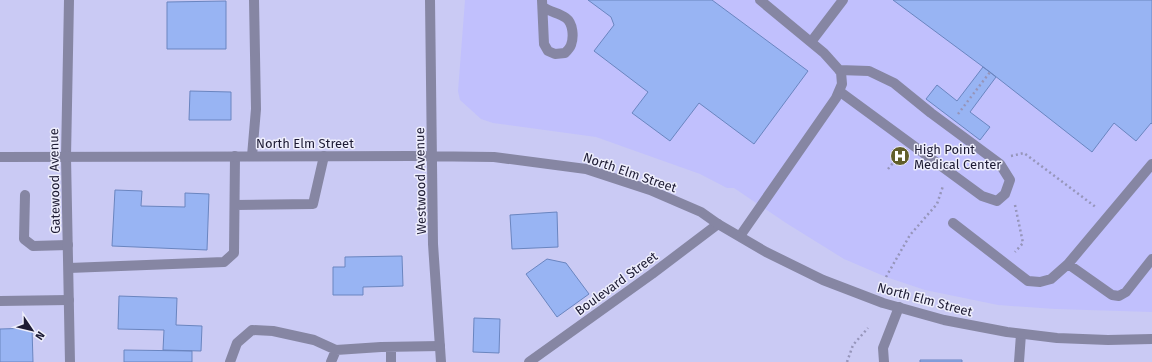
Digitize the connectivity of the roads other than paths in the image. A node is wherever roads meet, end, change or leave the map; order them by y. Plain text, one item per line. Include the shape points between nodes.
1 (68, 0) edge
2 (254, 0) edge
3 (430, 0) edge
4 (760, 0) edge
5 (841, 1) edge
6 (542, 4) edge
7 (770, 4) edge
8 (811, 42) junction
9 (840, 70) junction
10 (839, 91) junction
11 (235, 156) junction
12 (252, 156) junction
13 (324, 156) junction
14 (432, 156) junction
15 (0, 157) edge
16 (66, 157) junction
17 (1152, 164) edge
18 (25, 195) dead end
19 (235, 205) junction
20 (953, 223) dead end
21 (718, 224) junction
22 (740, 236) junction
23 (68, 245) junction
24 (1152, 259) edge
25 (1068, 264) junction
26 (69, 268) junction
27 (69, 300) junction
28 (0, 301) edge
29 (899, 307) junction
30 (1021, 334) junction
31 (1152, 339) edge
32 (440, 346) junction
33 (391, 347) junction
34 (336, 350) junction
35 (70, 362) edge
36 (230, 362) edge
37 (331, 362) edge
38 (391, 362) edge
39 (441, 362) edge
40 (529, 362) edge
41 (884, 362) edge
42 (1019, 362) edge

1 - 16 street, Gatewood Avenue
2 - 12 street via 256,109
3 - 14 street, Westwood Avenue
4 - 7 street
5 - 8 street
6 - 6 street via 544,44 548,51 555,54 565,53 571,46 572,38 572,28 568,19 550,12
7 - 8 street
8 - 9 street
9 - 10 street via 842,84
9 - 10 street via 869,71 894,83 1000,164 1010,180 1005,194 997,201 982,196
10 - 22 street
11 - 12 street, North Elm Street
11 - 16 street, North Elm Street
11 - 19 street
12 - 13 street, North Elm Street
13 - 14 street, North Elm Street
13 - 19 street via 313,204
14 - 21 street, North Elm Street via 494,157 586,169 650,190 701,212
14 - 32 street, Westwood Avenue via 433,244
15 - 16 street, North Elm Street
16 - 23 street, Gatewood Avenue
17 - 25 street
18 - 23 street via 24,239 33,246
19 - 26 street via 234,253 224,262
20 - 25 street via 1028,281 1040,282 1051,279
21 - 22 street, North Elm Street
21 - 40 street, Boulevard Street
22 - 29 street, North Elm Street via 823,280
23 - 26 street, Gatewood Avenue
24 - 25 street via 1126,292 1119,296 1112,295
26 - 27 street, Gatewood Avenue
27 - 28 street
27 - 35 street, Gatewood Avenue
29 - 30 street, North Elm Street via 944,320
29 - 41 street via 883,348
30 - 31 street, North Elm Street via 1108,340
30 - 42 street
32 - 33 street
32 - 39 street, Westwood Avenue
33 - 34 street
33 - 38 street
34 - 36 street via 314,340 273,331 252,330 237,343
34 - 37 street

